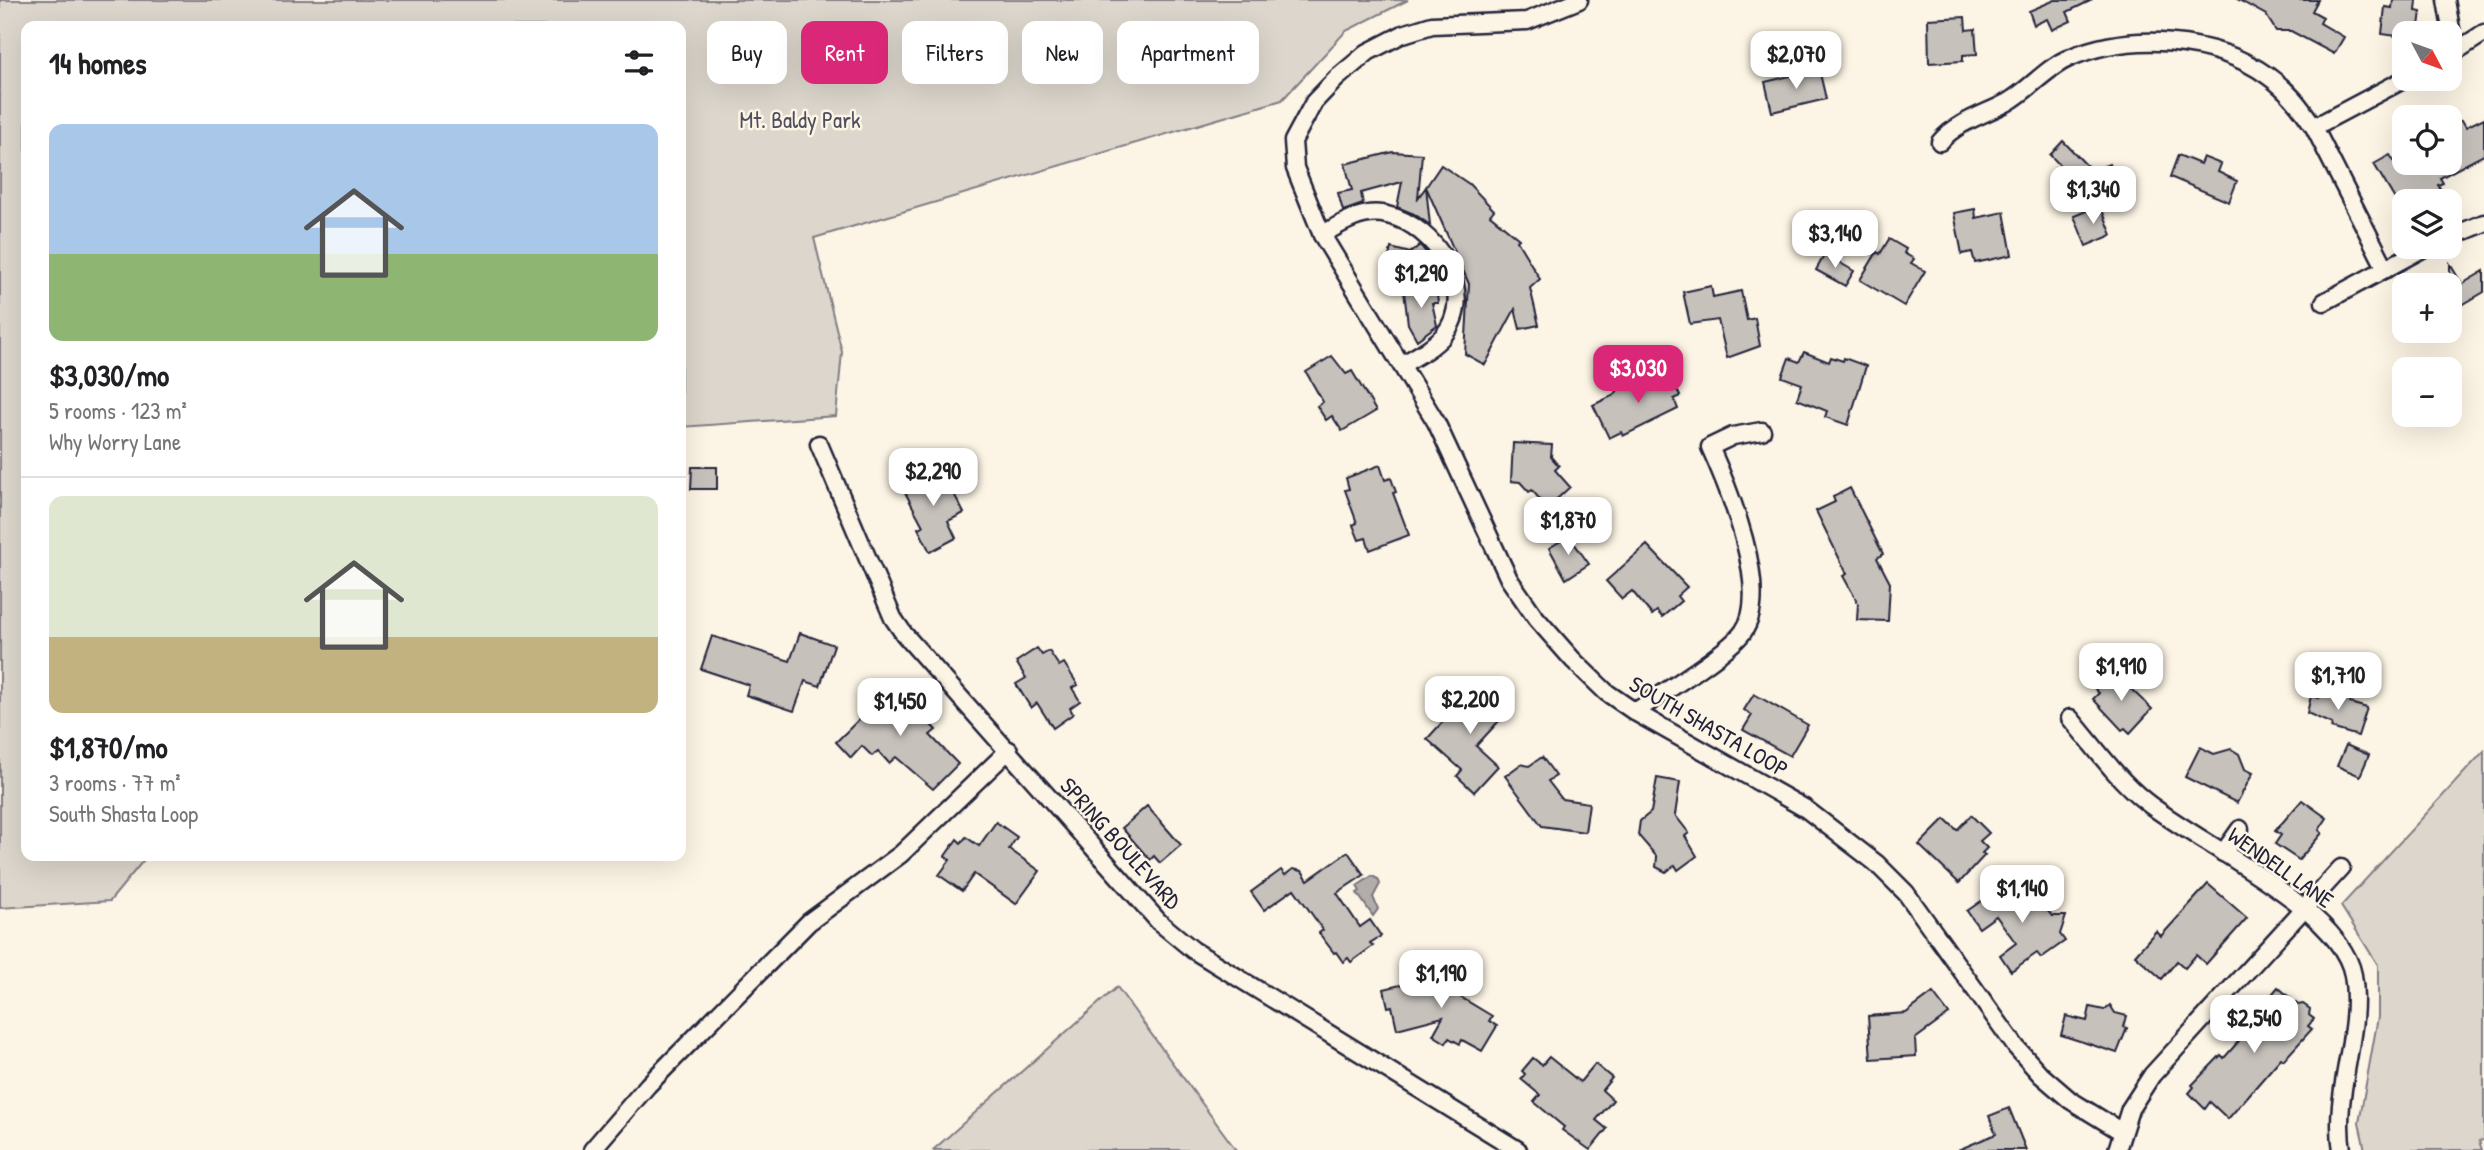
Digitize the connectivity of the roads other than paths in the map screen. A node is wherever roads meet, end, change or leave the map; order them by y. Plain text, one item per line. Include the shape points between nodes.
1 (1579, 0) edge
2 (2446, 0) edge
3 (2448, 21) edge
4 (2484, 33) edge
5 (2462, 47) edge
6 (2392, 86) edge
7 (2314, 127) junction
8 (1940, 142) dead end
9 (2484, 223) edge
10 (2462, 232) edge
11 (1322, 235) junction
12 (2406, 259) edge
13 (2386, 270) junction
14 (2324, 302) dead end
15 (1403, 365) junction
16 (1762, 431) dead end
17 (819, 444) dead end
18 (1634, 712) junction
19 (2070, 718) dead end
20 (1009, 750) junction
21 (2240, 829) dead end
22 (2222, 853) junction
23 (2341, 868) dead end
24 (2305, 908) junction
25 (2122, 1132) junction
26 (592, 1150) edge
27 (1518, 1150) edge
28 (2117, 1150) edge
29 (2342, 1150) edge

1 - 11 street, SOUTH SHASTA LOOP via 1527,21 1432,25 1403,34 1368,52 1337,78 1314,102 1293,141 1295,168
2 - 3 street
4 - 5 street
6 - 7 street
7 - 8 street via 2284,88 2244,62 2202,47 2129,44 2060,62 2027,90 1954,129
7 - 13 street
9 - 10 street
11 - 15 street, SOUTH SHASTA LOOP
11 - 15 street via 1362,215 1386,214 1408,222 1430,239 1447,262 1456,287 1455,311 1444,335
12 - 13 street
13 - 14 street
15 - 18 street, SOUTH SHASTA LOOP via 1436,422 1522,599 1577,664
16 - 18 street via 1732,436 1710,447 1741,527 1752,587 1750,618 1738,637
17 - 20 street, SPRING BOULEVARD via 893,618
18 - 25 street, SOUTH SHASTA LOOP via 1806,809 1876,863 1906,893 2041,1075 2070,1100
19 - 22 street, WENDELL LANE via 2138,795
20 - 26 street via 901,854 809,922 648,1085
20 - 27 street, SPRING BOULEVARD via 1175,936
21 - 22 street
22 - 24 street, WENDELL LANE
23 - 24 street
24 - 25 street via 2152,1075 2136,1097
24 - 29 street, WENDELL LANE via 2341,944 2353,975
25 - 28 street

